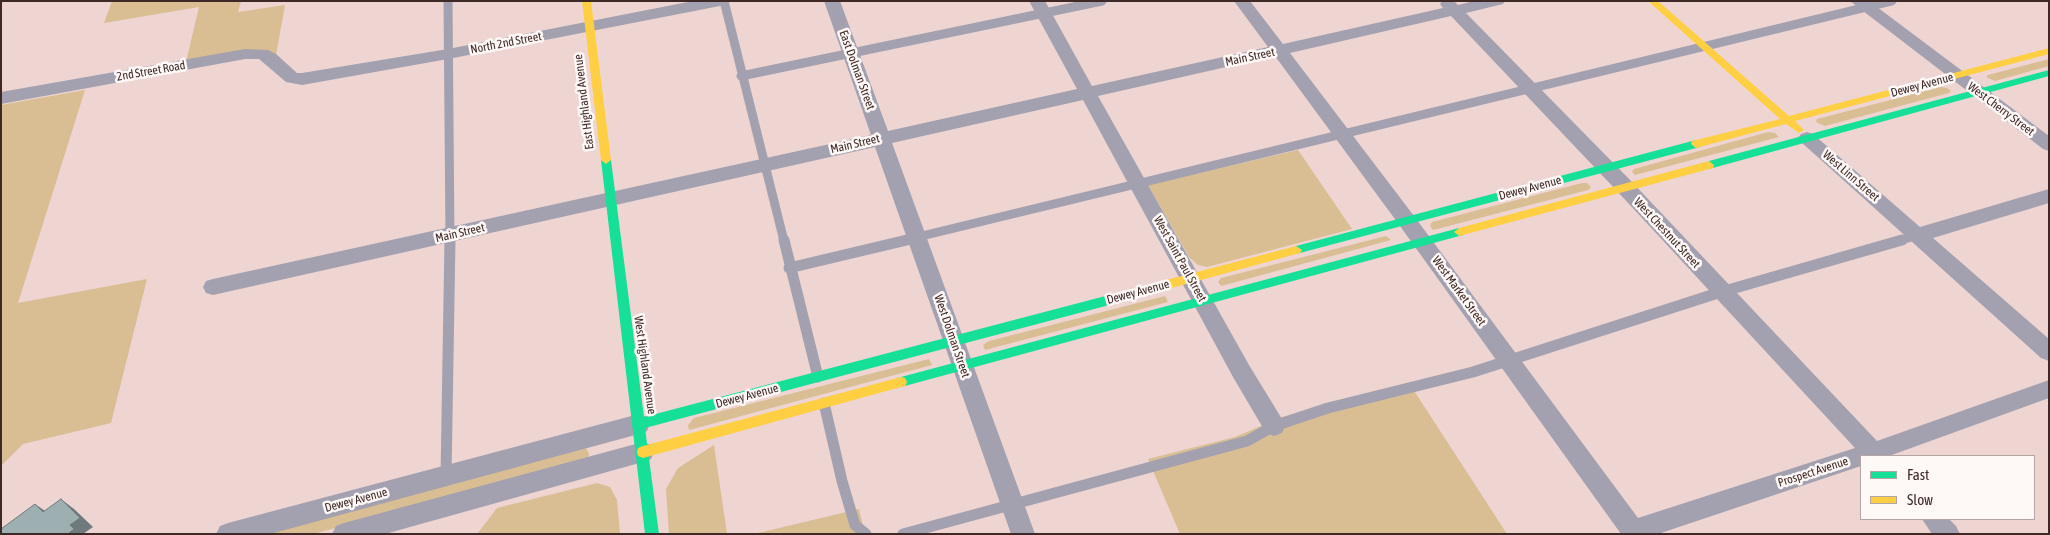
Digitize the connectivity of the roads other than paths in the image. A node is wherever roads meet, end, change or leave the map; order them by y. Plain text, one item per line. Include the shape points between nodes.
1 (448, 1) edge
2 (586, 1) edge
3 (722, 1) edge
4 (832, 1) edge
5 (1102, 1) edge
6 (1242, 1) edge
7 (1496, 1) edge
8 (1652, 1) edge
9 (1892, 1) edge
10 (1862, 4) edge
11 (1450, 6) edge
12 (1040, 7) edge
13 (589, 27) junction
14 (1703, 46) junction
15 (1280, 50) junction
16 (2049, 51) edge
17 (851, 53) junction
18 (448, 54) junction
19 (2049, 73) edge
20 (741, 76) junction
21 (1956, 76) junction
22 (292, 78) joint
23 (1531, 88) junction
24 (1979, 92) junction
25 (1088, 93) junction
26 (1, 98) edge
27 (1788, 121) junction
28 (1343, 136) junction
29 (882, 138) junction
30 (1807, 138) junction
31 (2049, 145) edge
32 (764, 165) junction
33 (1607, 168) junction
34 (1138, 184) junction
35 (1624, 186) junction
36 (2049, 196) edge
37 (610, 199) junction
38 (1408, 221) junction
39 (450, 235) junction
40 (1918, 235) junction
41 (918, 236) junction
42 (1422, 241) junction
43 (790, 268) junction
44 (1190, 278) junction
45 (213, 286) dead end
46 (1721, 292) junction
47 (1203, 300) junction
48 (954, 341) junction
49 (2049, 352) edge
50 (1508, 360) junction
51 (962, 365) junction
52 (818, 377) junction
53 (2049, 388) edge
54 (824, 403) junction
55 (639, 424) junction
56 (1274, 426) junction
57 (643, 452) junction
58 (1875, 454) edge
59 (1860, 459) edge
60 (446, 477) junction
61 (1014, 504) junction
62 (1935, 520) edge
63 (1634, 532) edge
64 (228, 534) edge
65 (344, 534) edge
66 (652, 534) edge
67 (866, 534) edge
68 (903, 534) edge
69 (1023, 534) edge
70 (1948, 534) edge

1 - 18 lane
2 - 13 street, East Highland Avenue
3 - 13 street, North 2nd Street
3 - 20 lane
4 - 17 street, East Dolman Street
5 - 12 lane
6 - 15 street, West Market Street
7 - 11 street, Main Street
8 - 14 street, West Linn Street
9 - 10 lane
10 - 14 lane
10 - 21 street, West Cherry Street
11 - 15 street, Main Street
11 - 23 street, West Chestnut Street
12 - 17 lane
12 - 25 street, West Saint Paul Street
13 - 18 street, North 2nd Street
13 - 37 street, East Highland Avenue
14 - 23 lane
14 - 27 street, West Linn Street
15 - 25 street, Main Street
15 - 28 street, West Market Street
16 - 21 street, Dewey Avenue
17 - 20 lane
17 - 29 street, East Dolman Street
18 - 22 street, North 2nd Street via 302,79
18 - 39 lane
19 - 24 street, Dewey Avenue
20 - 32 lane
21 - 24 street, West Cherry Street
21 - 27 street, Dewey Avenue
22 - 26 street, 2nd Street Road via 270,58 262,54 245,54
23 - 28 lane
23 - 33 street, West Chestnut Street
24 - 30 street, Dewey Avenue
24 - 31 street, West Cherry Street
25 - 29 street, Main Street
25 - 34 street, West Saint Paul Street
27 - 30 street, West Linn Street
27 - 33 street, Dewey Avenue
28 - 34 lane
28 - 38 street, West Market Street
29 - 32 street, Main Street
29 - 41 street, West Dolman Street
30 - 35 street, Dewey Avenue
30 - 40 street, West Linn Street
32 - 37 street, Main Street
32 - 43 lane
33 - 35 street, West Chestnut Street
33 - 38 street, Dewey Avenue
34 - 41 lane
34 - 44 street, West Saint Paul Street
35 - 42 street, Dewey Avenue
35 - 46 street, West Chestnut Street
36 - 40 street
37 - 39 street, Main Street
37 - 55 street, West Highland Avenue
38 - 42 street, West Market Street
38 - 44 street, Dewey Avenue
39 - 45 street, Main Street
39 - 60 lane
40 - 46 lane
40 - 49 street, West Linn Street
41 - 43 lane
41 - 48 street, West Dolman Street
42 - 47 street, Dewey Avenue
42 - 50 street, West Market Street
43 - 52 lane
44 - 47 street, West Saint Paul Street
44 - 48 street, Dewey Avenue
46 - 50 lane
46 - 58 street, West Chestnut Street
47 - 51 street, Dewey Avenue
47 - 56 street, West Saint Paul Street
48 - 51 street, West Dolman Street
48 - 52 street, Dewey Avenue
50 - 56 lane via 1473,372 1328,408
50 - 63 street, West Market Street
51 - 54 street, Dewey Avenue
51 - 61 street, West Dolman Street
52 - 55 street, Dewey Avenue
53 - 58 street, Prospect Avenue
54 - 57 street, Dewey Avenue
54 - 67 lane via 855,525
55 - 57 street, West Highland Avenue
55 - 60 street, Dewey Avenue
56 - 61 lane via 1247,441
57 - 65 street, Dewey Avenue
57 - 66 street, West Highland Avenue
59 - 63 street, Prospect Avenue
60 - 64 street, Dewey Avenue
61 - 68 lane
61 - 69 street, West Dolman Street
62 - 70 street

